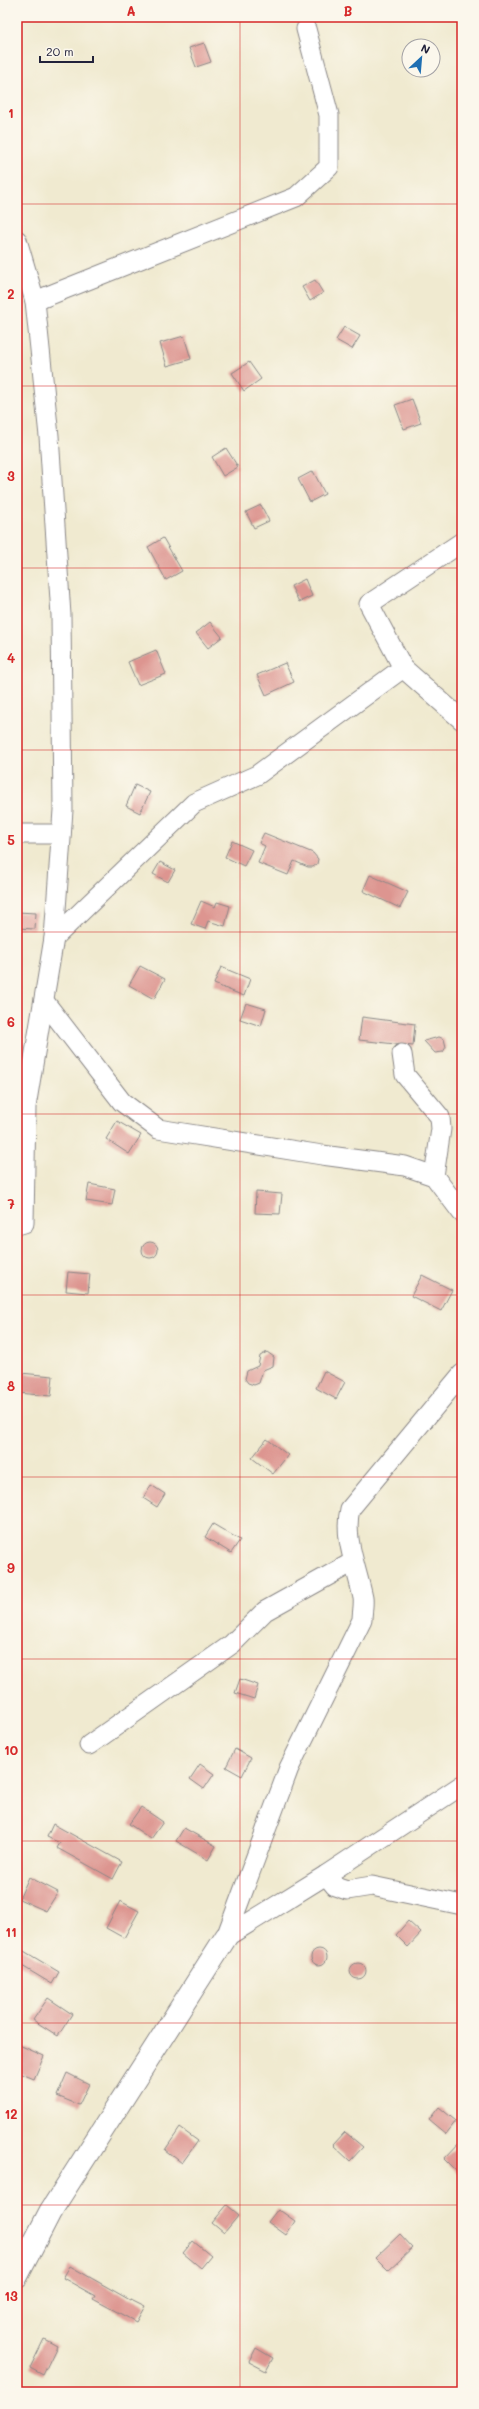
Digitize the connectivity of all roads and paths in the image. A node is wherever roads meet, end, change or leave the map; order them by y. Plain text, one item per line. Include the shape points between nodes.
1 (306, 29) dead end
2 (17, 240) edge
3 (35, 301) junction
4 (462, 542) edge
5 (403, 668) junction
6 (462, 720) edge
7 (17, 834) edge
8 (61, 834) junction
9 (54, 938) junction
10 (44, 1002) junction
11 (402, 1054) dead end
12 (434, 1176) junction
13 (462, 1214) edge
14 (17, 1225) edge
15 (462, 1374) edge
16 (353, 1562) junction
17 (89, 1745) dead end
18 (462, 1785) edge
19 (326, 1875) junction
20 (462, 1905) edge
21 (226, 1937) junction
22 (17, 2276) edge

1 - 3 street via 329,115 329,167 296,197
2 - 3 street
3 - 8 street via 49,436 61,615
4 - 5 street via 370,604
5 - 6 street
5 - 9 street via 258,775 194,803
7 - 8 street
8 - 9 street
9 - 10 street
10 - 12 street via 122,1102 158,1129 405,1166
10 - 14 street via 26,1107 24,1223
11 - 12 street via 405,1075 440,1116
12 - 13 street
15 - 16 street via 350,1509 347,1521
16 - 17 street via 265,1611 232,1644
16 - 21 street via 363,1599 362,1620 289,1768
18 - 19 street
19 - 20 street via 335,1886 347,1890 372,1886
19 - 21 street
21 - 22 main road via 50,2212

